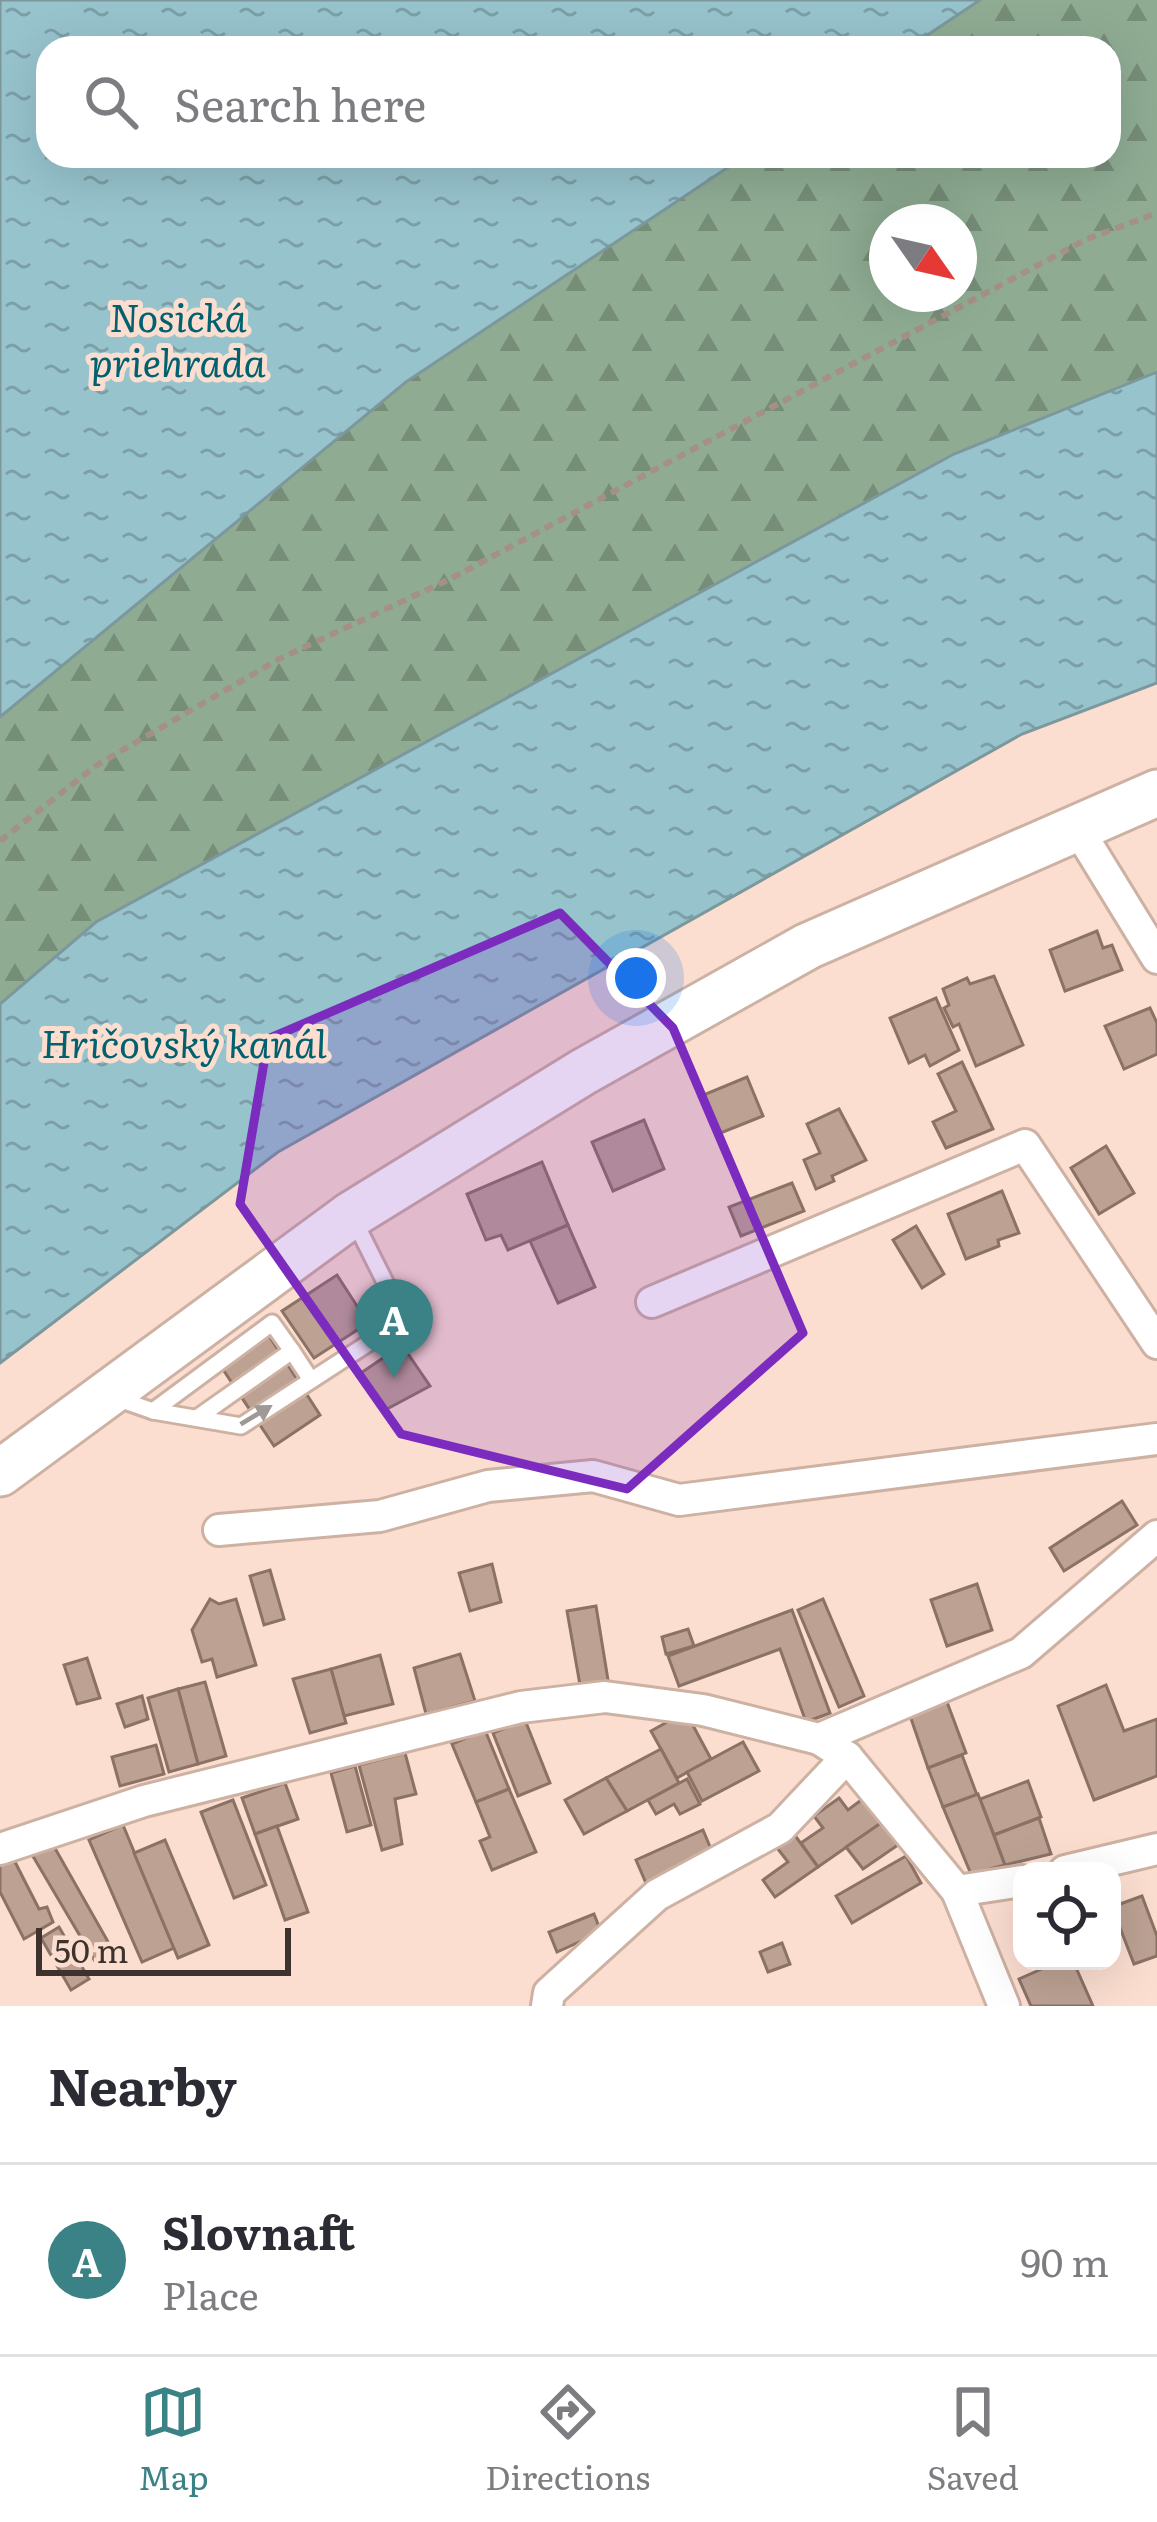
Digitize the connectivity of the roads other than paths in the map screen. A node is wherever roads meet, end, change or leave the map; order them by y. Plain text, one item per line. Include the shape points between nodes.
1 (1157, 793) edge
2 (1076, 826) junction
3 (1157, 958) edge
4 (351, 1215) junction
5 (652, 1302) dead end
6 (1157, 1343) edge
7 (292, 1352) junction
8 (311, 1380) junction
9 (104, 1394) junction
10 (153, 1411) junction
11 (197, 1418) junction
12 (1157, 1439) edge
13 (0, 1473) edge
14 (219, 1530) dead end
15 (1157, 1536) edge
16 (819, 1739) junction
17 (847, 1757) junction
18 (0, 1849) edge
19 (1157, 1849) edge
20 (1103, 1862) edge
21 (1013, 1882) edge
22 (958, 1891) junction
23 (547, 2006) edge
24 (1004, 2006) edge

1 - 2 main road
2 - 3 street
2 - 4 main road via 808,946
4 - 8 lane via 404,1320
4 - 9 main road
5 - 6 street via 1025,1145
7 - 8 lane
7 - 10 lane via 272,1322
7 - 11 lane
11 -> 8 lane via 241,1426
9 - 10 lane
9 - 13 main road
10 - 11 lane
12 - 14 street via 679,1500 593,1476 488,1486 380,1516
15 - 16 street via 1021,1653
16 - 17 street
16 - 18 street via 703,1710 605,1697 521,1706 145,1802
17 - 22 street
17 - 23 street via 780,1828 657,1895 549,1993
19 - 20 street
21 - 22 street
22 - 24 street

